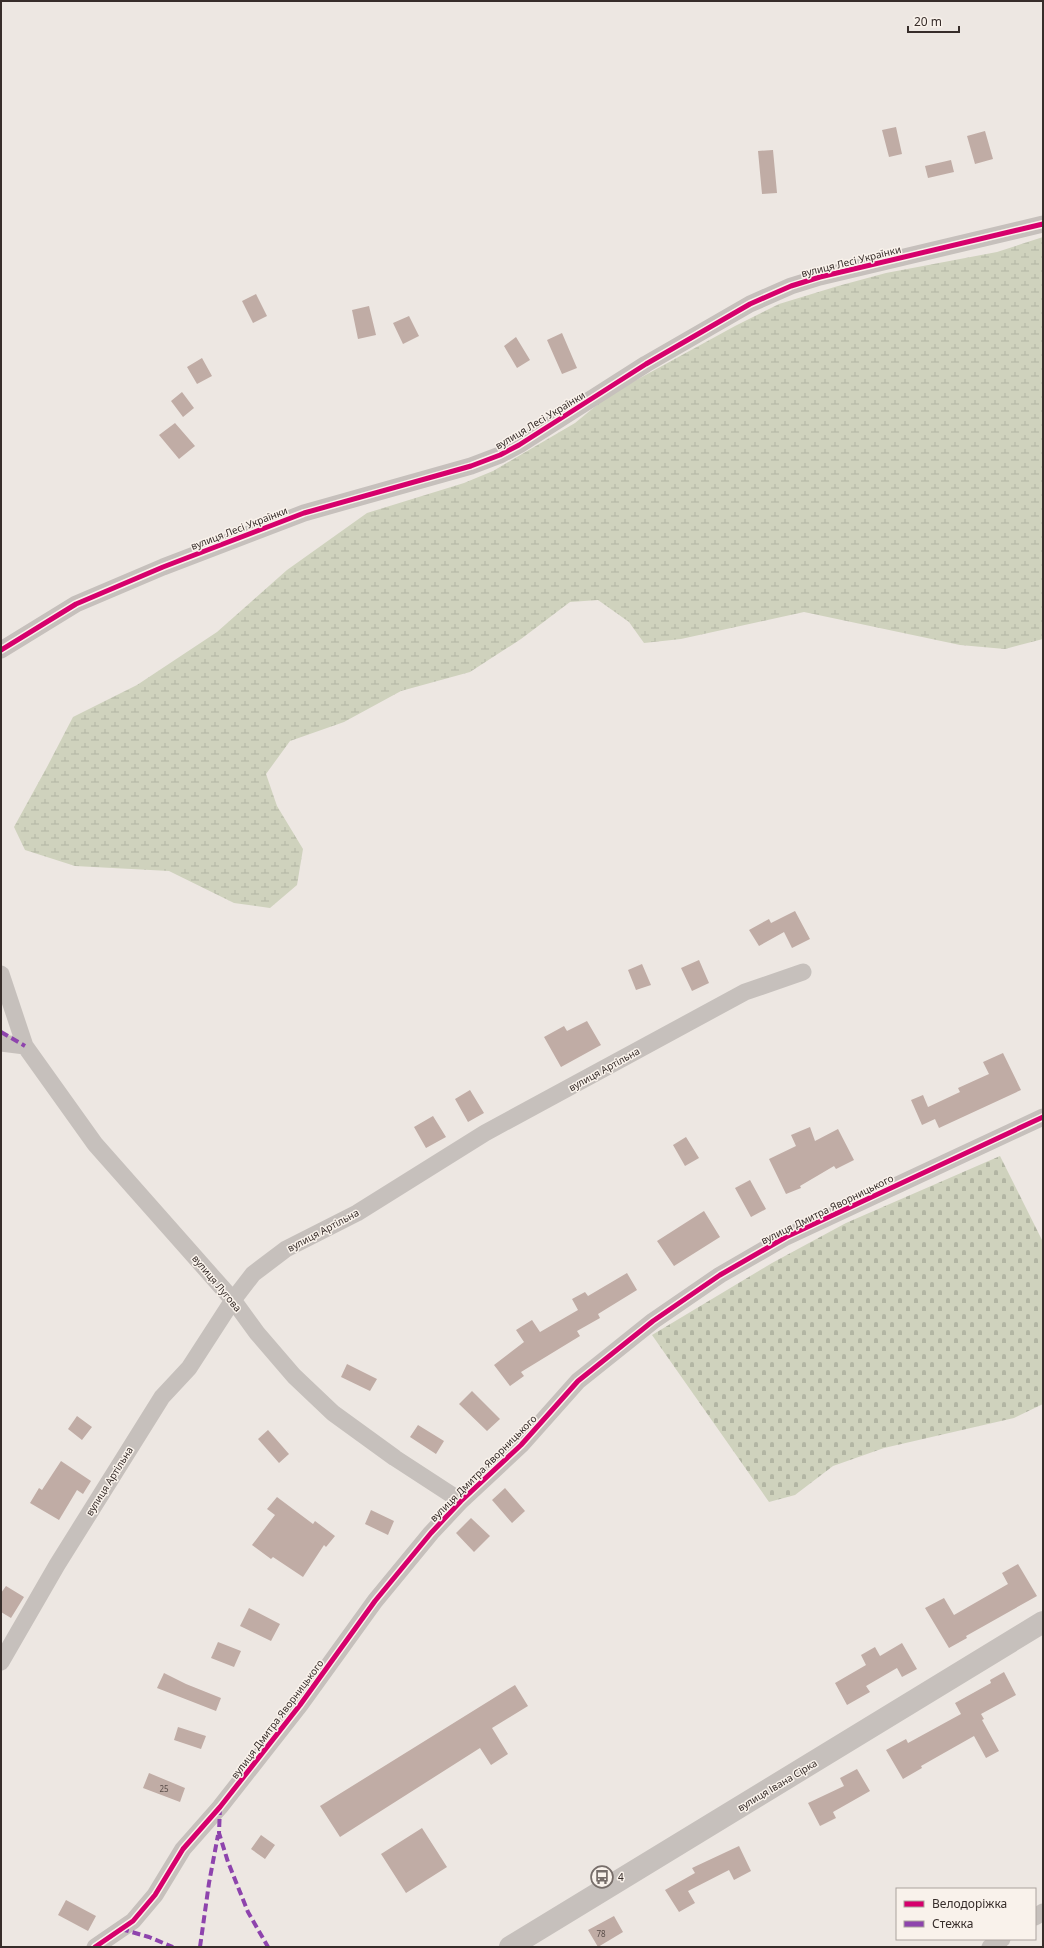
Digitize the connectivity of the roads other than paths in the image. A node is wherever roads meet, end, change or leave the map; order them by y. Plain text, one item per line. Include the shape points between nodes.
1 (1043, 224) edge
2 (1, 650) edge
3 (803, 972) dead end
4 (1, 974) edge
5 (1, 1044) edge
6 (25, 1046) junction
7 (1043, 1117) edge
8 (233, 1300) junction
9 (461, 1501) junction
10 (1043, 1622) edge
11 (1, 1662) edge
12 (1000, 1940) edge
13 (95, 1947) edge
14 (510, 1947) edge
15 (990, 1947) edge

1 - 2 street, вулиця Лесі Українки via 791,286 750,304 646,364 500,455 471,466 304,513 163,567 76,604
3 - 8 street, вулиця Артільна via 745,992 485,1133 357,1213 286,1249 253,1274
4 - 6 street
5 - 6 street
6 - 8 street, вулиця Лугова via 94,1144
7 - 9 street, вулиця Дмитра Яворницького via 786,1237 720,1275 653,1321 578,1381 521,1445
8 - 9 street, вулиця Лугова via 294,1376 333,1413
8 - 11 street, вулиця Артільна via 188,1368 162,1398 57,1565
9 - 13 street, вулиця Дмитра Яворницького via 375,1601 300,1705 220,1808 183,1849 155,1895 133,1921
10 - 14 street, вулиця Івана Сірка
12 - 15 street

